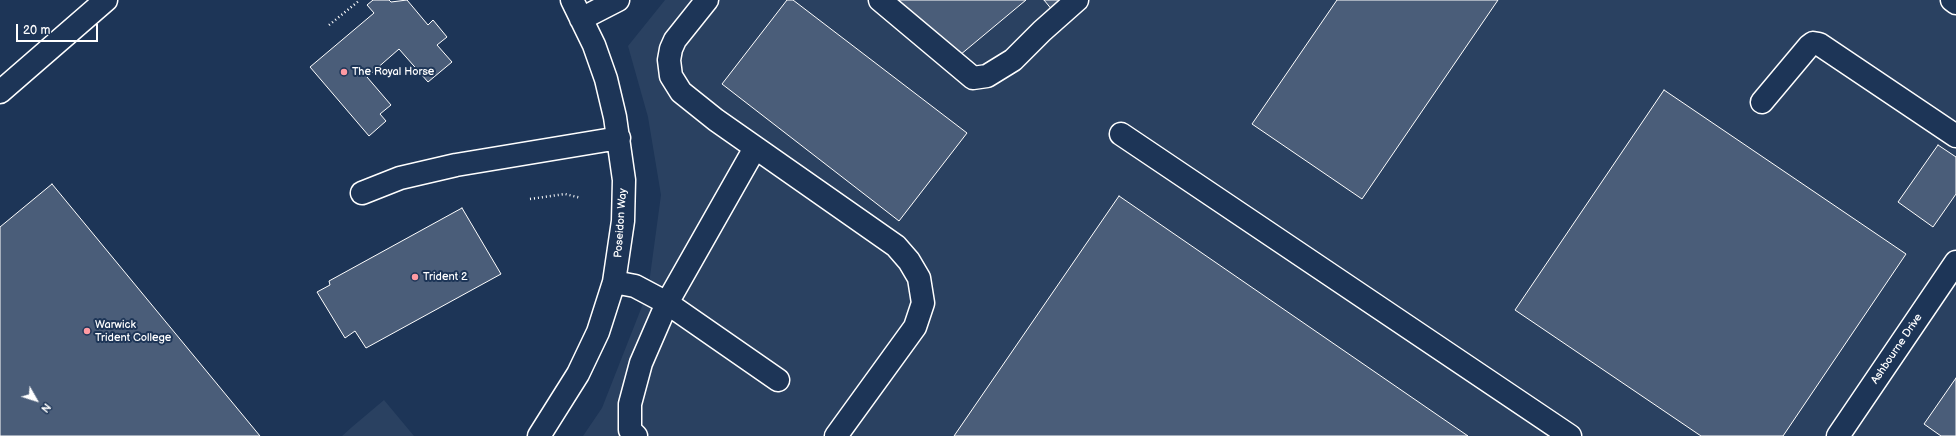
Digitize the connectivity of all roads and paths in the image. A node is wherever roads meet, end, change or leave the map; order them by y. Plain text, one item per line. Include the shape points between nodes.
1 (106, 0) edge
2 (360, 0) edge
3 (618, 0) edge
4 (707, 0) edge
5 (880, 0) edge
6 (1077, 0) edge
7 (1952, 0) edge
8 (1956, 3) edge
9 (576, 9) edge
10 (329, 25) dead end
11 (0, 92) edge
12 (1762, 102) dead end
13 (1121, 134) dead end
14 (1956, 136) edge
15 (619, 138) junction
16 (755, 148) junction
17 (362, 193) dead end
18 (581, 198) dead end
19 (530, 199) dead end
20 (1956, 262) edge
21 (614, 282) junction
22 (667, 303) junction
23 (778, 380) dead end
24 (539, 436) edge
25 (636, 436) edge
26 (836, 436) edge
27 (1570, 436) edge
28 (1838, 436) edge

1 - 11 street
2 - 10 path
3 - 9 street
4 - 16 street via 675,40 669,60 671,76 681,92
5 - 6 street via 972,78 987,76 1013,60
7 - 8 street
9 - 15 street, Poseidon Way via 594,45 606,79
12 - 14 street via 1809,46 1813,43 1819,44
13 - 27 street
15 - 17 street via 456,165 400,178
15 - 21 street, Poseidon Way via 624,203
16 - 22 street
16 - 26 street via 896,246 909,260 919,278 923,303 915,327
18 - 19 path via 565,194
20 - 28 street, Ashbourne Drive
21 - 22 street via 635,286
21 - 24 street, Poseidon Way via 604,316 584,363
22 - 23 street
22 - 25 street via 641,363 630,404 630,430

